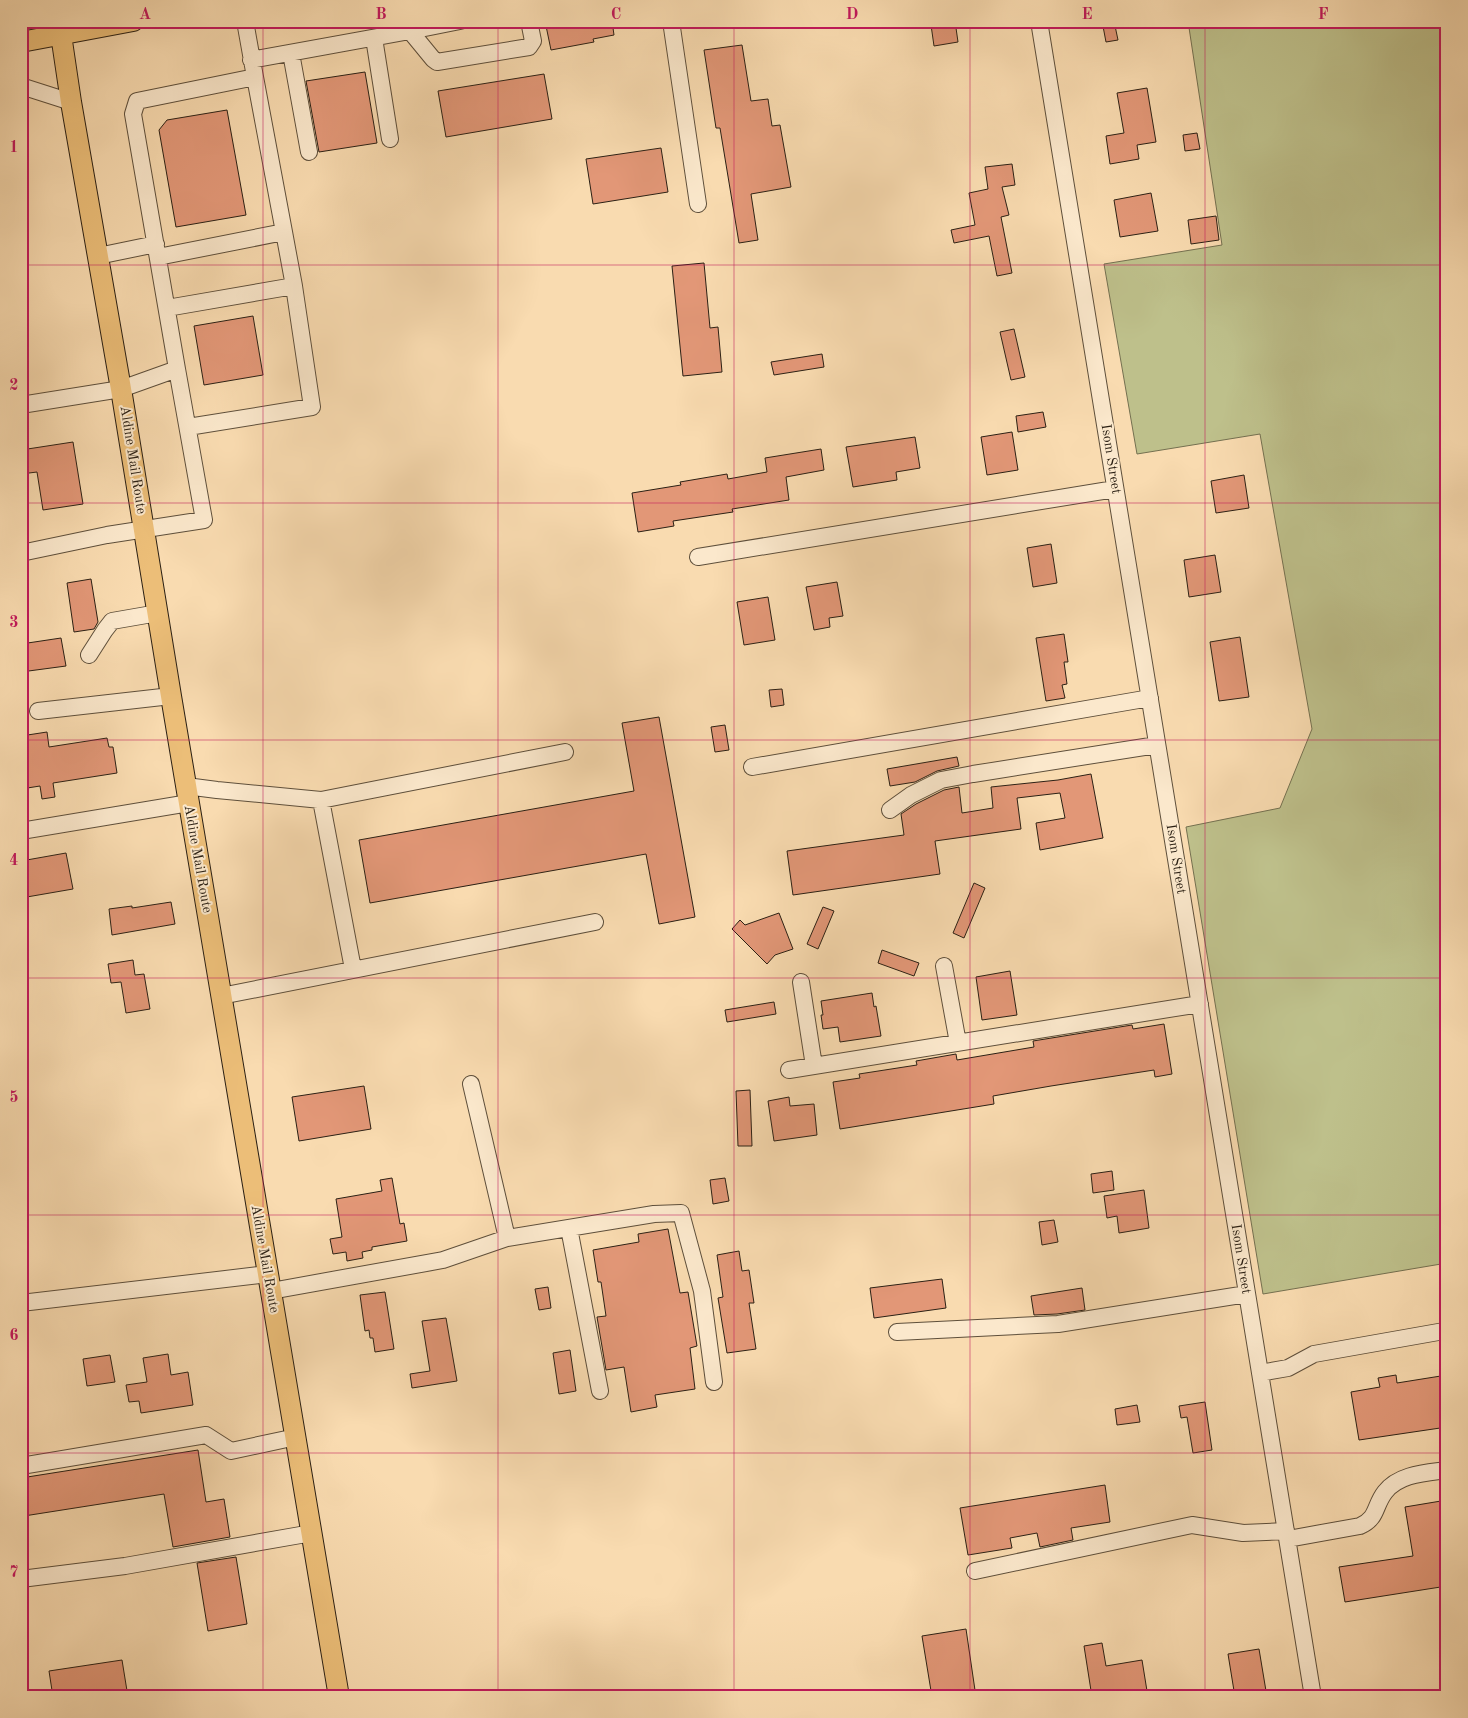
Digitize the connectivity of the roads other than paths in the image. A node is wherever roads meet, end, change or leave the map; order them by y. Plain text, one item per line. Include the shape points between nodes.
1 (133, 21) edge
2 (246, 21) edge
3 (460, 21) edge
4 (529, 21) edge
5 (671, 21) edge
6 (1039, 21) edge
7 (410, 26) edge
8 (60, 28) edge
9 (374, 38) junction
10 (21, 42) edge
11 (291, 53) junction
12 (251, 60) junction
13 (255, 78) junction
14 (21, 86) edge
15 (71, 102) junction
16 (390, 139) dead end
17 (309, 152) dead end
18 (698, 204) dead end
19 (284, 232) junction
20 (157, 251) junction
21 (98, 256) junction
22 (294, 286) junction
23 (167, 308) junction
24 (177, 369) junction
25 (121, 389) junction
26 (21, 405) edge
27 (188, 427) junction
28 (1115, 489) junction
29 (144, 529) junction
30 (21, 553) edge
31 (698, 557) dead end
32 (158, 613) junction
33 (88, 655) dead end
34 (171, 696) junction
35 (1150, 698) junction
36 (38, 711) dead end
37 (1157, 745) junction
38 (565, 752) dead end
39 (752, 767) dead end
40 (187, 794) junction
41 (321, 800) junction
42 (890, 810) dead end
43 (21, 830) edge
44 (595, 922) dead end
45 (944, 966) dead end
46 (353, 969) junction
47 (801, 982) dead end
48 (221, 996) junction
49 (1200, 1004) junction
50 (958, 1043) junction
51 (814, 1066) junction
52 (789, 1070) dead end
53 (471, 1084) dead end
54 (569, 1228) junction
55 (507, 1238) junction
56 (269, 1282) junction
57 (1247, 1294) junction
58 (21, 1303) edge
59 (896, 1332) dead end
60 (1444, 1332) dead end
61 (1260, 1373) junction
62 (714, 1382) dead end
63 (600, 1391) dead end
64 (296, 1437) junction
65 (21, 1466) edge
66 (1447, 1470) edge
67 (312, 1533) junction
68 (1287, 1535) junction
69 (975, 1571) dead end
70 (21, 1579) edge
71 (340, 1697) edge
72 (1314, 1697) edge

1 - 8 main road
2 - 12 street
3 - 7 street
4 - 7 street via 533,41 529,47 437,62
5 - 18 street
6 - 28 street, Isom Street
7 - 9 street
8 - 10 main road
8 - 15 main road, Aldine Mail Route
9 - 11 street
9 - 16 street
11 - 12 street
11 - 17 street
12 - 13 street
13 - 19 street
13 - 20 street via 137,101 133,114
14 - 15 street
15 - 21 main road, Aldine Mail Route
19 - 20 street
19 - 22 street
20 - 21 street
20 - 23 street
21 - 25 main road, Aldine Mail Route
22 - 23 street
22 - 27 street via 312,407
23 - 24 street
24 - 25 street
24 - 27 street
25 - 26 street
25 - 29 main road, Aldine Mail Route
27 - 29 street via 204,520
28 - 31 street
28 - 35 street, Isom Street
29 - 30 street
29 - 32 main road, Aldine Mail Route
32 - 33 street via 112,621
32 - 34 main road, Aldine Mail Route
34 - 36 street
34 - 40 main road, Aldine Mail Route
35 - 37 street, Isom Street
35 - 39 street
37 - 42 street via 942,780
37 - 49 street, Isom Street
38 - 41 street
40 - 41 street via 218,790
40 - 43 street
40 - 48 main road, Aldine Mail Route
41 - 46 street
44 - 46 street
45 - 50 street
46 - 48 street
47 - 51 street
48 - 56 main road, Aldine Mail Route
49 - 50 street
49 - 57 street, Isom Street
50 - 51 street
51 - 52 street
53 - 55 street
54 - 55 street
54 - 62 street via 654,1214 681,1213 702,1291
54 - 63 street
55 - 56 street via 443,1260
56 - 58 street
56 - 64 main road, Aldine Mail Route
57 - 59 street via 1058,1324
57 - 61 street, Isom Street
60 - 61 street via 1314,1354 1288,1368
61 - 68 street, Isom Street
64 - 65 street via 231,1451 206,1435
64 - 67 main road, Aldine Mail Route
66 - 68 street via 1409,1476 1393,1484 1369,1522 1360,1526
67 - 70 street via 125,1566
67 - 71 main road, Aldine Mail Route
68 - 69 street via 1192,1525
68 - 72 street, Isom Street

